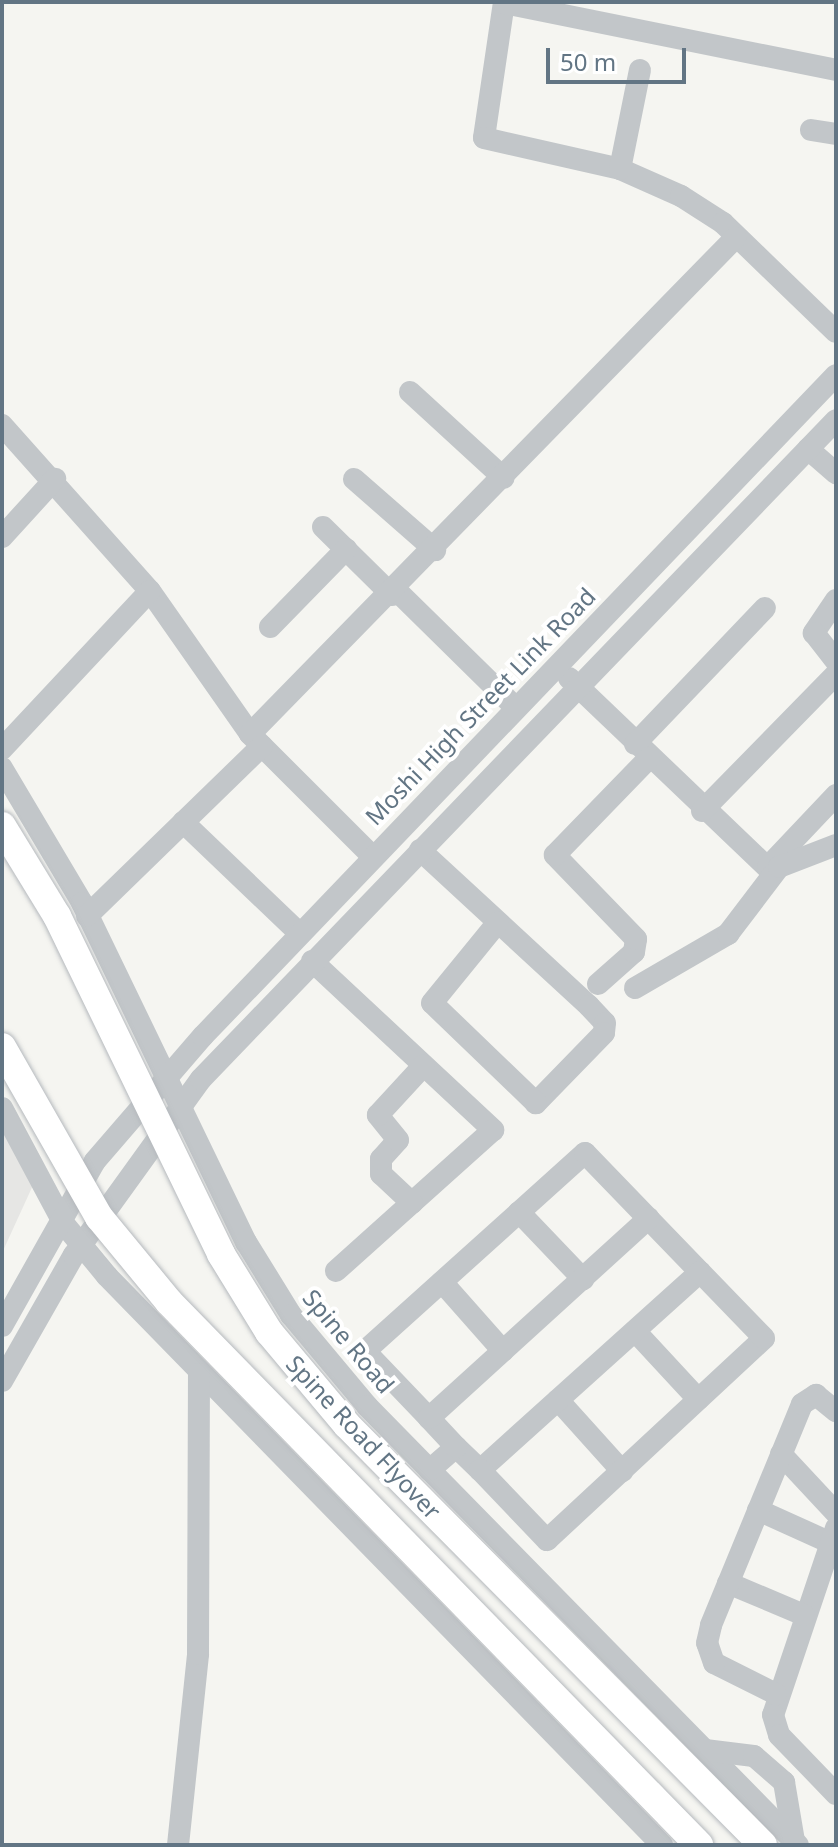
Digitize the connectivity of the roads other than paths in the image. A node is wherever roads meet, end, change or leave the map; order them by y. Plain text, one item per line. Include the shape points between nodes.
1 (504, 2) edge
2 (640, 70) dead end
3 (836, 70) edge
4 (811, 130) dead end
5 (836, 134) edge
6 (620, 169) junction
7 (735, 238) junction
8 (836, 332) edge
9 (836, 375) edge
10 (410, 392) dead end
11 (836, 420) edge
12 (2, 425) edge
13 (808, 449) junction
14 (836, 473) edge
15 (504, 478) junction
16 (55, 479) junction
17 (354, 479) dead end
18 (323, 527) dead end
19 (2, 537) edge
20 (346, 549) junction
21 (435, 550) junction
22 (150, 591) junction
23 (394, 593) junction
24 (836, 600) edge
25 (765, 608) dead end
26 (270, 627) dead end
27 (836, 661) edge
28 (556, 665) junction
29 (835, 675) edge
30 (578, 687) junction
31 (515, 707) junction
32 (256, 740) junction
33 (2, 749) edge
34 (642, 751) junction
35 (2, 768) edge
36 (836, 795) edge
37 (702, 811) junction
38 (183, 822) junction
39 (2, 826) edge
40 (836, 845) edge
41 (420, 850) junction
42 (372, 856) junction
43 (770, 871) junction
44 (87, 916) junction
45 (498, 922) junction
46 (298, 932) junction
47 (312, 961) junction
48 (598, 984) dead end
49 (635, 988) dead end
50 (2, 1047) edge
51 (423, 1066) junction
52 (167, 1078) junction
53 (2, 1108) edge
54 (181, 1108) junction
55 (412, 1203) junction
56 (519, 1212) junction
57 (649, 1218) junction
58 (62, 1221) junction
59 (81, 1245) junction
60 (336, 1271) dead end
61 (700, 1272) junction
62 (583, 1279) junction
63 (442, 1282) junction
64 (2, 1326) edge
65 (635, 1331) junction
66 (503, 1351) junction
67 (199, 1374) junction
68 (2, 1381) edge
69 (698, 1399) junction
70 (558, 1400) junction
71 (836, 1411) edge
72 (429, 1418) junction
73 (456, 1447) junction
74 (781, 1454) junction
75 (430, 1470) junction
76 (480, 1470) junction
77 (622, 1471) junction
78 (758, 1510) junction
79 (836, 1513) edge
80 (833, 1536) edge
81 (728, 1583) junction
82 (804, 1615) junction
83 (776, 1694) junction
84 (705, 1750) junction
85 (794, 1751) junction
86 (773, 1772) junction
87 (833, 1786) edge
88 (796, 1843) edge
89 (178, 1845) edge
90 (662, 1845) edge
91 (699, 1845) edge
92 (763, 1845) edge

1 - 3 street
1 - 6 street via 484,138
2 - 6 street
4 - 5 street
6 - 7 street via 681,196
7 - 8 street
7 - 15 street
9 - 28 street, Moshi High Street Link Road
10 - 15 street
11 - 13 street
12 - 16 street
13 - 14 street
13 - 30 street
15 - 21 street
16 - 19 street
16 - 22 street
17 - 21 street
18 - 20 street
20 - 23 street
20 - 26 street
21 - 23 street
22 - 32 street
22 - 33 street
23 - 31 street
23 - 32 street
24 - 27 street via 814,633
25 - 34 street
28 - 30 street
28 - 31 street, Moshi High Street Link Road
29 - 37 street
30 - 34 street
30 - 41 street
31 - 42 street, Moshi High Street Link Road
32 - 38 street
32 - 42 street
34 - 37 street
34 - 48 street via 555,855 636,939 634,952
35 - 44 street, Spine Road
36 - 43 street
37 - 43 street
38 - 44 street
38 - 46 street
39 - 92 main road, Spine Road Flyover, bridge via 57,916 221,1254 269,1332 347,1425
40 - 43 street
41 - 45 street
41 - 47 street
42 - 46 street, Moshi High Street Link Road
43 - 49 street via 728,934
44 - 52 street, Spine Road
45 - 45 street via 432,1003 536,1103 604,1033 605,1023
46 - 52 street, Moshi High Street Link Road
47 - 51 street
47 - 54 street
50 - 91 main road, Spine Road Flyover, bridge via 99,1217 169,1302
51 - 55 street via 378,1115 398,1140 378,1166
51 - 55 street via 493,1130
52 - 54 street, Spine Road
52 - 58 street, Moshi High Street Link Road via 95,1161
53 - 58 street
54 - 59 street
54 - 75 street, Spine Road via 270,1284 336,1372
55 - 60 street
56 - 57 street via 585,1153
56 - 62 street
56 - 63 street
57 - 61 street
57 - 62 street
58 - 59 street
58 - 64 street, Moshi High Street Link Road
59 - 67 street
59 - 68 street
61 - 65 street
61 - 69 street via 764,1338
62 - 66 street
63 - 66 street
63 - 72 street via 365,1351
65 - 69 street
65 - 70 street
66 - 72 street
67 - 89 street via 198,1654
67 - 90 street
69 - 77 street
70 - 76 street
70 - 77 street
71 - 74 street via 816,1395 808,1397
72 - 73 street
73 - 75 street
73 - 76 street
74 - 78 street
74 - 79 street
75 - 84 street, Spine Road
76 - 77 street via 547,1540
78 - 80 street
78 - 81 street
80 - 82 street
81 - 82 street
81 - 83 street via 711,1625 709,1653 714,1663
82 - 83 street
83 - 85 street via 774,1727
84 - 86 street via 741,1752
84 - 88 street, Spine Road
85 - 86 street
85 - 87 street
86 - 88 street via 791,1796

